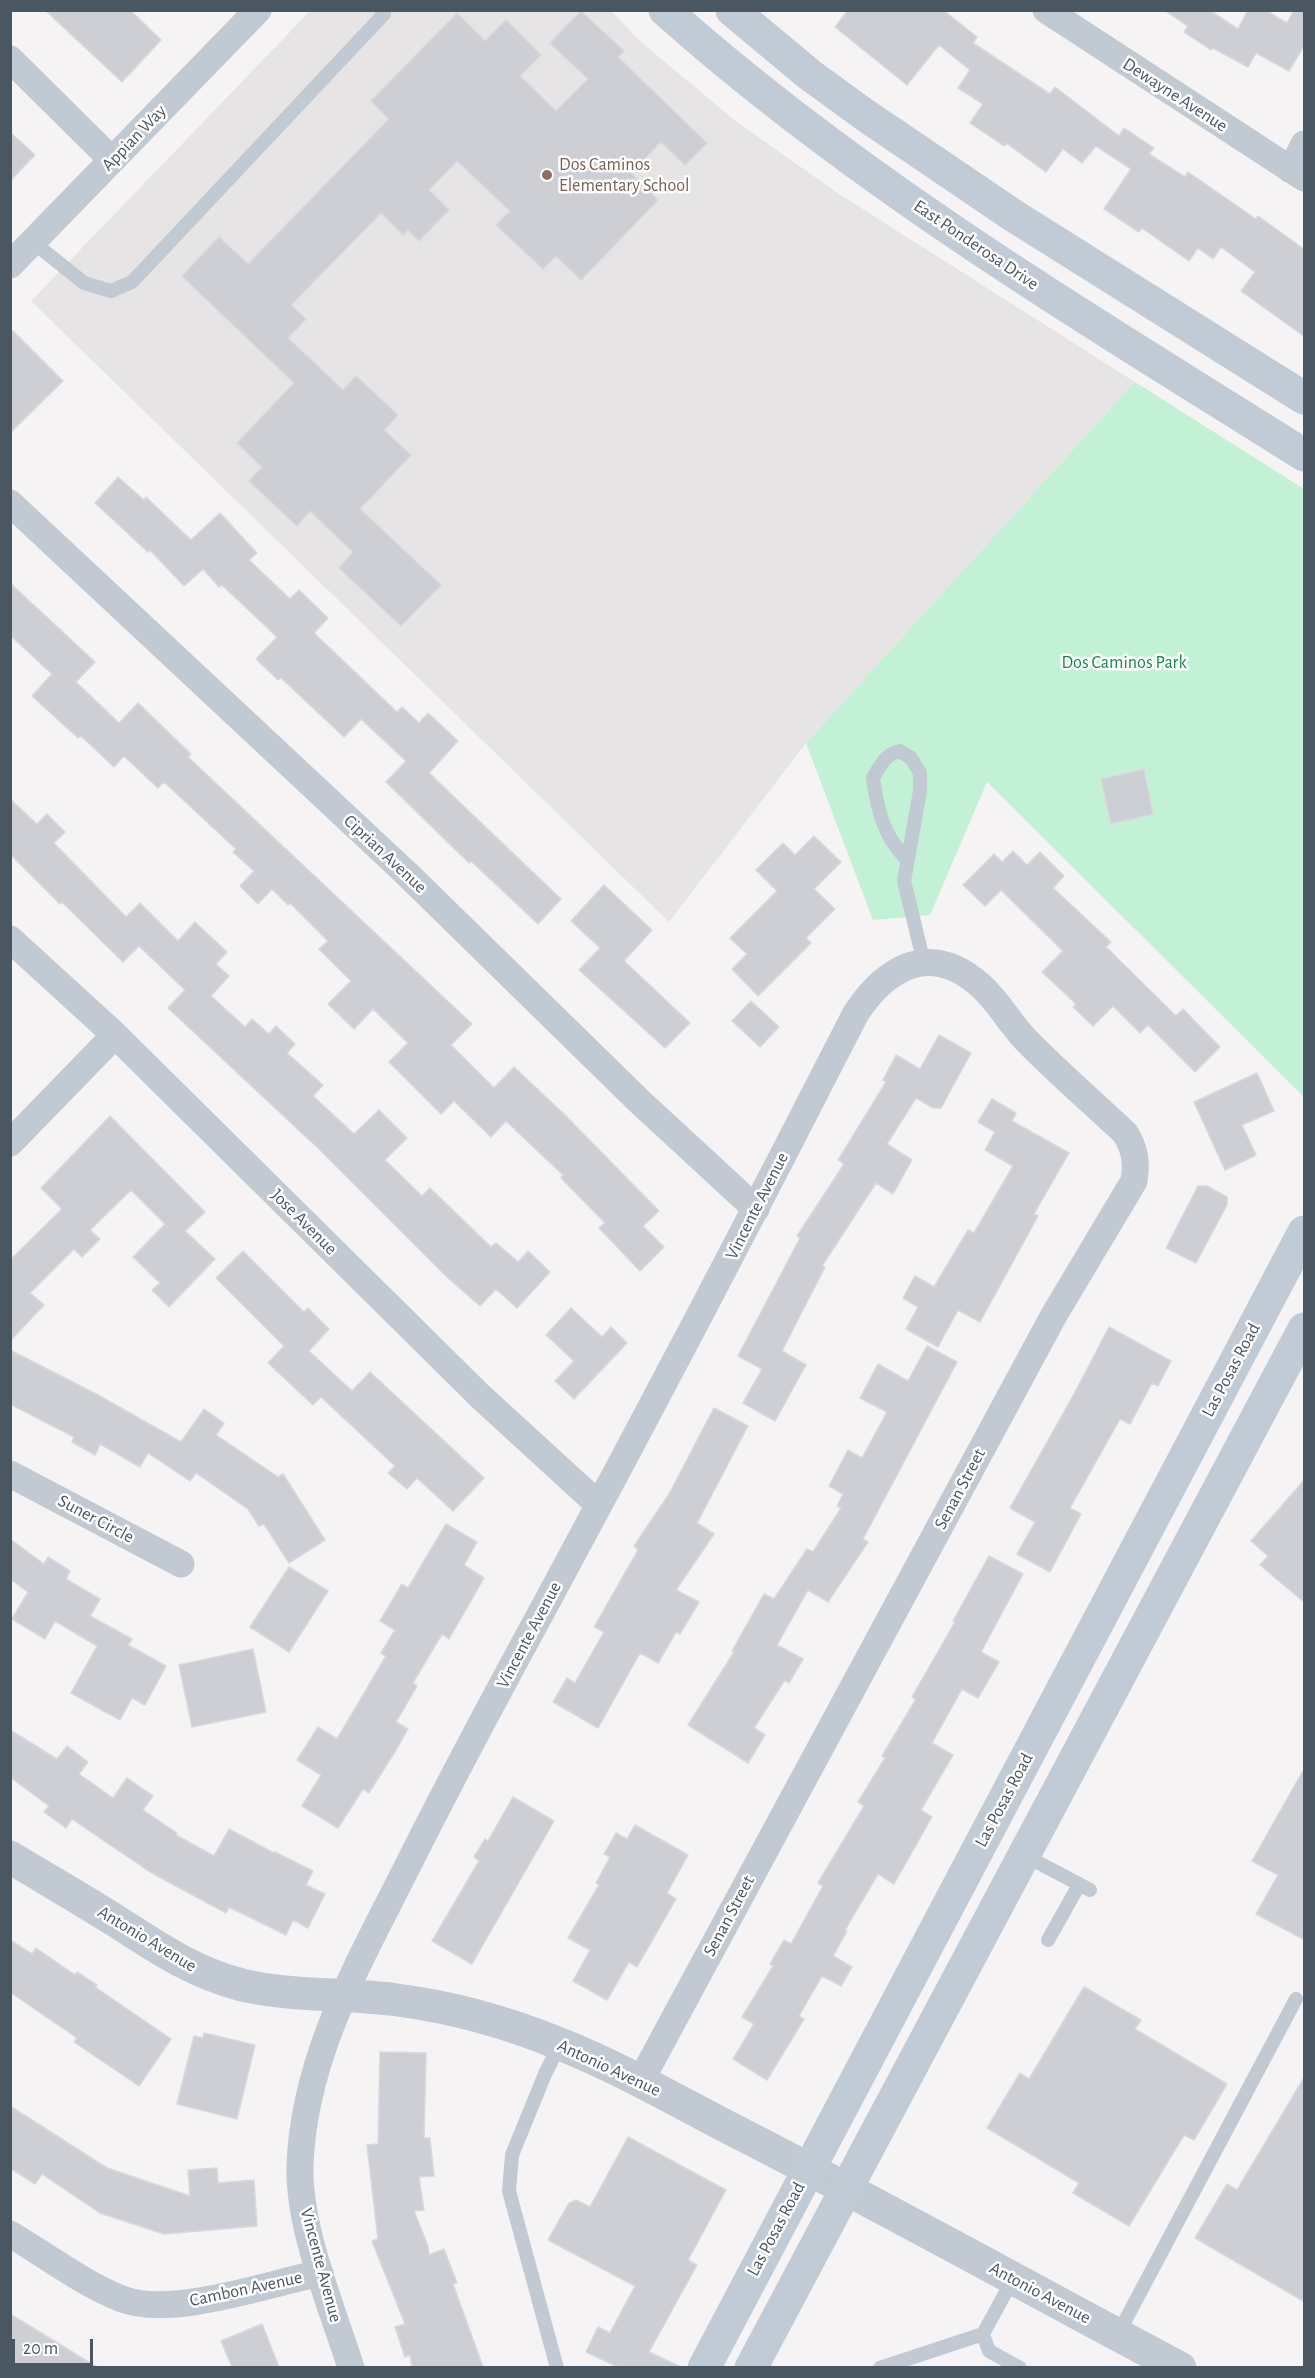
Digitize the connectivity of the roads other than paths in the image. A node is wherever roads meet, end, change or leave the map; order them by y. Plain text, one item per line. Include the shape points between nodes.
1 (258, 10) edge
2 (381, 10) edge
3 (665, 10) edge
4 (732, 10) edge
5 (1046, 10) edge
6 (10, 59) edge
7 (1305, 144) edge
8 (112, 160) junction
9 (1298, 174) edge
10 (33, 242) junction
11 (10, 266) edge
12 (1305, 398) edge
13 (1305, 455) edge
14 (10, 503) edge
15 (907, 860) junction
16 (10, 939) edge
17 (924, 963) junction
18 (115, 1035) junction
19 (10, 1143) edge
20 (756, 1209) junction
21 (1305, 1232) edge
22 (1305, 1329) edge
23 (10, 1474) edge
24 (599, 1505) junction
25 (181, 1564) dead end
26 (1105, 1608) junction
27 (1024, 1855) junction
28 (10, 1857) edge
29 (1048, 1940) dead end
30 (342, 1996) junction
31 (1296, 1999) dead end
32 (560, 2044) junction
33 (640, 2082) junction
34 (808, 2169) junction
35 (845, 2188) junction
36 (10, 2234) edge
37 (320, 2273) junction
38 (1013, 2280) junction
39 (983, 2334) junction
40 (1118, 2334) junction
41 (1161, 2363) edge
42 (351, 2367) edge
43 (557, 2367) edge
44 (704, 2367) edge
45 (751, 2367) edge
46 (880, 2367) edge
47 (1020, 2367) edge

1 - 8 street, Appian Way
2 - 10 lane via 384,14 132,282 111,291 84,283
3 - 13 main road, East Ponderosa Drive via 792,117 995,260
4 - 12 main road via 810,75 885,129 1014,216
5 - 9 street, Dewayne Avenue
6 - 8 street
7 - 9 street
8 - 10 street, Appian Way
10 - 11 street, Appian Way
14 - 20 street, Ciprian Avenue via 407,874 639,1101
15 - 15 lane via 920,773 911,758 900,752 883,760 873,778 878,811 892,844
15 - 17 lane via 904,881
16 - 18 street, Jose Avenue
17 - 20 street, Vincente Avenue via 889,975 868,994
17 - 33 street, Senan Street via 946,964 983,987 1023,1037 1125,1133 1133,1146 1134,1181 1054,1315
18 - 19 street
18 - 24 street, Jose Avenue via 481,1397
20 - 24 street, Vincente Avenue
21 - 26 main road, Las Posas Road
22 - 27 main road
23 - 25 street, Suner Circle
24 - 30 street, Vincente Avenue via 452,1778
26 - 27 main road via 1108,1641 1012,1823 1011,1836
26 - 34 main road, Las Posas Road
27 - 29 lane via 1084,1888
27 - 35 main road
28 - 30 street, Antonio Avenue via 148,1944 209,1975 285,1992
30 - 32 street, Antonio Avenue via 439,2008
30 - 37 street, Vincente Avenue via 317,2064 300,2166 305,2216
31 - 40 lane
32 - 33 street, Antonio Avenue
32 - 43 lane via 512,2155 509,2191
33 - 34 street, Antonio Avenue
34 - 35 street, Antonio Avenue
34 - 44 main road, Las Posas Road
35 - 38 street, Antonio Avenue
35 - 45 main road
36 - 37 street, Cambon Avenue via 82,2280 124,2300 145,2303 196,2302
37 - 42 street, Vincente Avenue
38 - 39 lane
38 - 40 street, Antonio Avenue
39 - 46 lane
39 - 47 lane via 989,2351
40 - 41 street, Antonio Avenue

